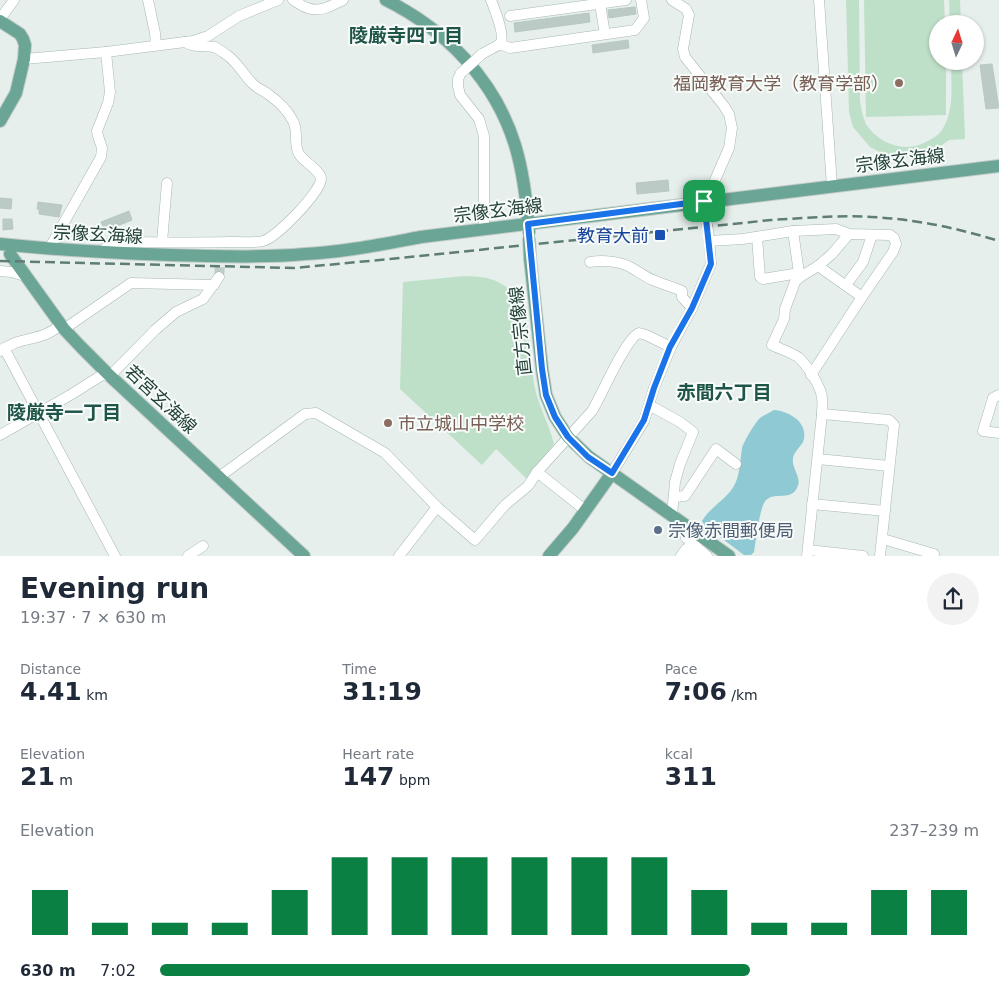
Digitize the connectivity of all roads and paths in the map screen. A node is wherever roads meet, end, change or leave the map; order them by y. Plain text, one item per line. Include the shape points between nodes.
1 (14, 0) edge
2 (148, 0) edge
3 (278, 0) edge
4 (293, 0) edge
5 (343, 0) edge
6 (386, 0) edge
7 (491, 0) edge
8 (626, 0) edge
9 (641, 0) edge
10 (672, 0) edge
11 (819, 0) edge
12 (564, 4) edge
13 (600, 4) junction
14 (510, 16) dead end
15 (0, 20) edge
16 (605, 34) junction
17 (185, 42) junction
18 (500, 44) junction
19 (156, 45) junction
20 (106, 52) junction
21 (24, 59) junction
22 (0, 121) edge
23 (999, 166) edge
24 (167, 183) dead end
25 (832, 186) junction
26 (709, 201) junction
27 (528, 224) junction
28 (484, 229) junction
29 (793, 231) junction
30 (849, 234) junction
31 (872, 235) junction
32 (757, 237) junction
33 (709, 239) junction
34 (162, 242) junction
35 (0, 244) edge
36 (49, 249) junction
37 (102, 252) junction
38 (5, 253) edge
39 (590, 262) dead end
40 (818, 266) junction
41 (0, 271) edge
42 (800, 275) junction
43 (25, 276) junction
44 (846, 286) junction
45 (862, 297) junction
46 (692, 308) junction
47 (62, 326) junction
48 (670, 347) junction
49 (2, 350) edge
50 (811, 375) junction
51 (110, 376) junction
52 (999, 395) edge
53 (649, 405) junction
54 (38, 412) junction
55 (822, 414) junction
56 (999, 433) edge
57 (0, 436) edge
58 (568, 437) junction
59 (818, 459) junction
60 (736, 464) dead end
61 (889, 466) junction
62 (537, 472) junction
63 (612, 473) junction
64 (219, 477) junction
65 (674, 497) junction
66 (812, 504) junction
67 (437, 507) junction
68 (586, 510) junction
69 (884, 512) junction
70 (672, 515) junction
71 (691, 528) junction
72 (883, 539) junction
73 (203, 546) dead end
74 (807, 553) edge
75 (934, 554) edge
76 (115, 556) edge
77 (188, 556) edge
78 (304, 556) edge
79 (399, 556) edge
80 (549, 556) edge
81 (681, 556) edge
82 (694, 556) edge
83 (707, 556) edge
84 (729, 556) edge
85 (863, 556) edge
86 (880, 556) edge

1 - 15 street
2 - 19 street
3 - 17 street via 238,16 208,36
4 - 5 street via 308,9 318,9
6 - 27 main road via 406,10 447,40 464,57 494,98 515,145
7 - 18 street via 500,26
8 - 13 street
9 - 16 street via 644,18 635,30
10 - 26 street via 686,9 689,15 683,49 685,56 724,106 732,128 729,148
11 - 25 street
12 - 13 street
12 - 14 street
13 - 16 street
15 - 21 main road via 23,38
16 - 18 street via 510,48
17 - 19 street
17 - 34 street via 191,46 215,48 229,56 253,84 281,105 295,124 296,149 321,176 321,181 302,209 263,241
18 - 28 street, bridge via 482,54 458,79 460,96 479,119 484,136
19 - 20 street
20 - 21 street
20 - 36 street via 110,92 97,131 101,157
21 - 22 main road via 16,93
23 - 25 main road, 宗像玄海線
24 - 34 street
25 - 26 main road, 宗像玄海線
26 - 27 main road, 宗像玄海線
26 - 33 street, bridge via 706,219
27 - 28 main road, 宗像玄海線
27 - 58 main road, 直方宗像線, bridge via 546,395
28 - 37 main road, 宗像玄海線 via 289,256
29 - 30 street via 836,229
29 - 32 street
29 - 42 street
30 - 31 street
30 - 40 street
31 - 44 street via 863,262
31 - 45 street via 890,235 896,244
32 - 33 street
32 - 42 street via 760,278
33 - 46 street via 711,264
34 - 37 street via 111,242
35 - 36 main road, 宗像玄海線
36 - 37 main road, 宗像玄海線
36 - 38 main road via 41,255
38 - 43 main road, 若宮玄海線
39 - 46 street via 612,261 631,267 654,281 682,291 682,297
40 - 42 street
40 - 44 street
41 - 43 street
42 - 50 street via 772,345 796,356
43 - 47 main road, 若宮玄海線
44 - 45 street
45 - 50 street
46 - 48 street
47 - 49 street
47 - 51 main road, 若宮玄海線
47 - 51 street via 131,283 217,281 203,298 176,312 155,330
48 - 53 street
48 - 58 street via 646,335 634,335 592,411
49 - 54 street
50 - 55 street via 820,387
51 - 54 street via 102,375
51 - 64 main road, 若宮玄海線
52 - 56 street via 993,398 983,431
53 - 63 street via 644,420
53 - 65 street via 693,432 680,464
54 - 57 street
54 - 76 street
55 - 59 street
55 - 61 street via 889,420 894,425
58 - 62 street
58 - 63 main road, 直方宗像線 via 588,457
59 - 61 street
59 - 66 street
60 - 65 street via 716,449 684,496
61 - 69 street
62 - 67 street via 528,486 475,540
62 - 68 street
63 - 68 main road
63 - 70 main road, 直方宗像線
64 - 67 street via 305,414 316,413 385,453
64 - 78 main road, 若宮玄海線
65 - 70 street
66 - 69 street
66 - 74 street
67 - 79 street
68 - 80 main road
69 - 72 street
70 - 71 main road, 直方宗像線
71 - 83 street via 686,538
71 - 84 main road, 直方宗像線
72 - 75 street
72 - 86 street
73 - 77 street
74 - 85 street
81 - 82 street via 686,549

